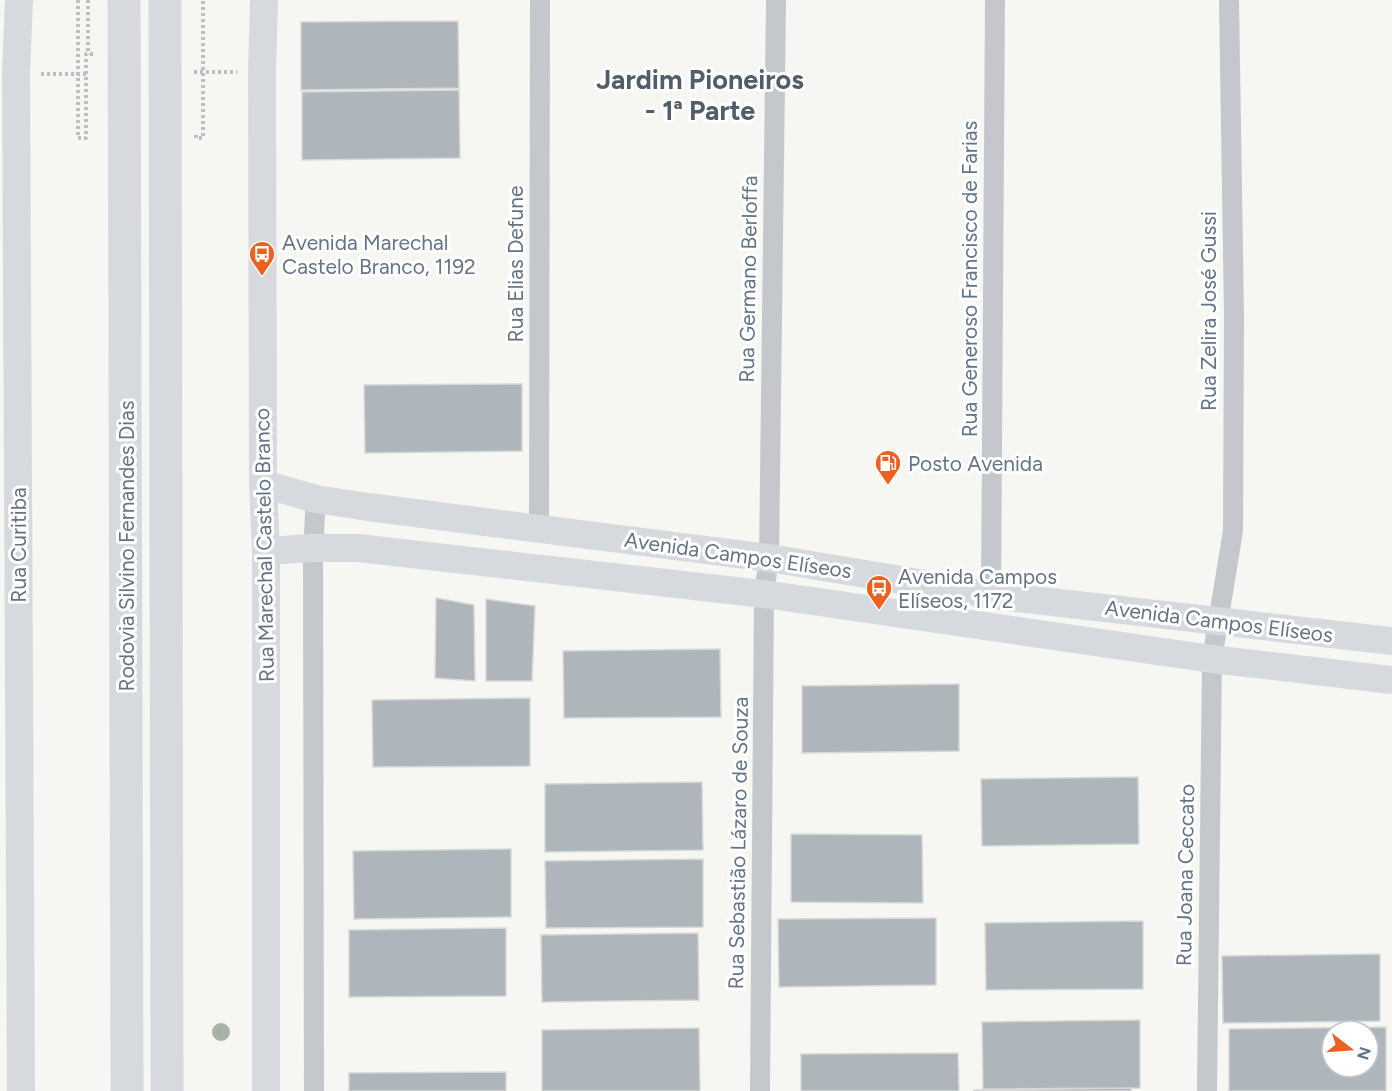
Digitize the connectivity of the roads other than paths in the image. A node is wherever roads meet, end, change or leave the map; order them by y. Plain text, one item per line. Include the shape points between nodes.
1 (19, 0) edge
2 (124, 0) edge
3 (165, 0) edge
4 (264, 0) edge
5 (540, 0) edge
6 (776, 0) edge
7 (994, 0) edge
8 (1229, 0) edge
9 (263, 484) junction
10 (316, 499) junction
11 (538, 529) junction
12 (9, 540) edge
13 (313, 548) junction
14 (266, 551) junction
15 (769, 558) junction
16 (764, 594) junction
17 (991, 595) junction
18 (1219, 621) junction
19 (1392, 641) edge
20 (1212, 659) junction
21 (1392, 680) edge
22 (21, 1091) edge
23 (127, 1091) edge
24 (167, 1091) edge
25 (266, 1091) edge
26 (314, 1091) edge
27 (760, 1091) edge
28 (1207, 1091) edge

1 - 12 street, Rua Curitiba
2 - 23 highway, Rodovia Silvino Fernandes Dias
3 - 24 highway, Rodovia Silvino Fernandes Dias
4 - 9 street, Rua Marechal Castelo Branco
5 - 11 street, Rua Elias Defune
6 - 15 street, Rua Germano Berloffa
7 - 17 street, Rua Generoso Francisco de Farias
8 - 18 street, Rua Zelira José Gussi via 1233,531
9 - 10 street, Avenida Campos Elíseos
9 - 14 street, Rua Marechal Castelo Branco
10 - 11 street, Avenida Campos Elíseos
10 - 13 street
11 - 15 street, Avenida Campos Elíseos
12 - 22 street, Rua Curitiba
13 - 14 street, Avenida Campos Elíseos
13 - 16 street, Avenida Campos Elíseos via 358,548
13 - 26 street
14 - 25 street, Rua Marechal Castelo Branco
15 - 16 street, Rua Germano Berloffa
15 - 17 street, Avenida Campos Elíseos
16 - 20 street, Avenida Campos Elíseos
16 - 27 street, Rua Sebastião Lázaro de Souza
17 - 18 street, Avenida Campos Elíseos
18 - 19 street, Avenida Campos Elíseos
18 - 20 street, Rua Zelira José Gussi
20 - 21 street, Avenida Campos Elíseos
20 - 28 street, Rua Joana Ceccato

